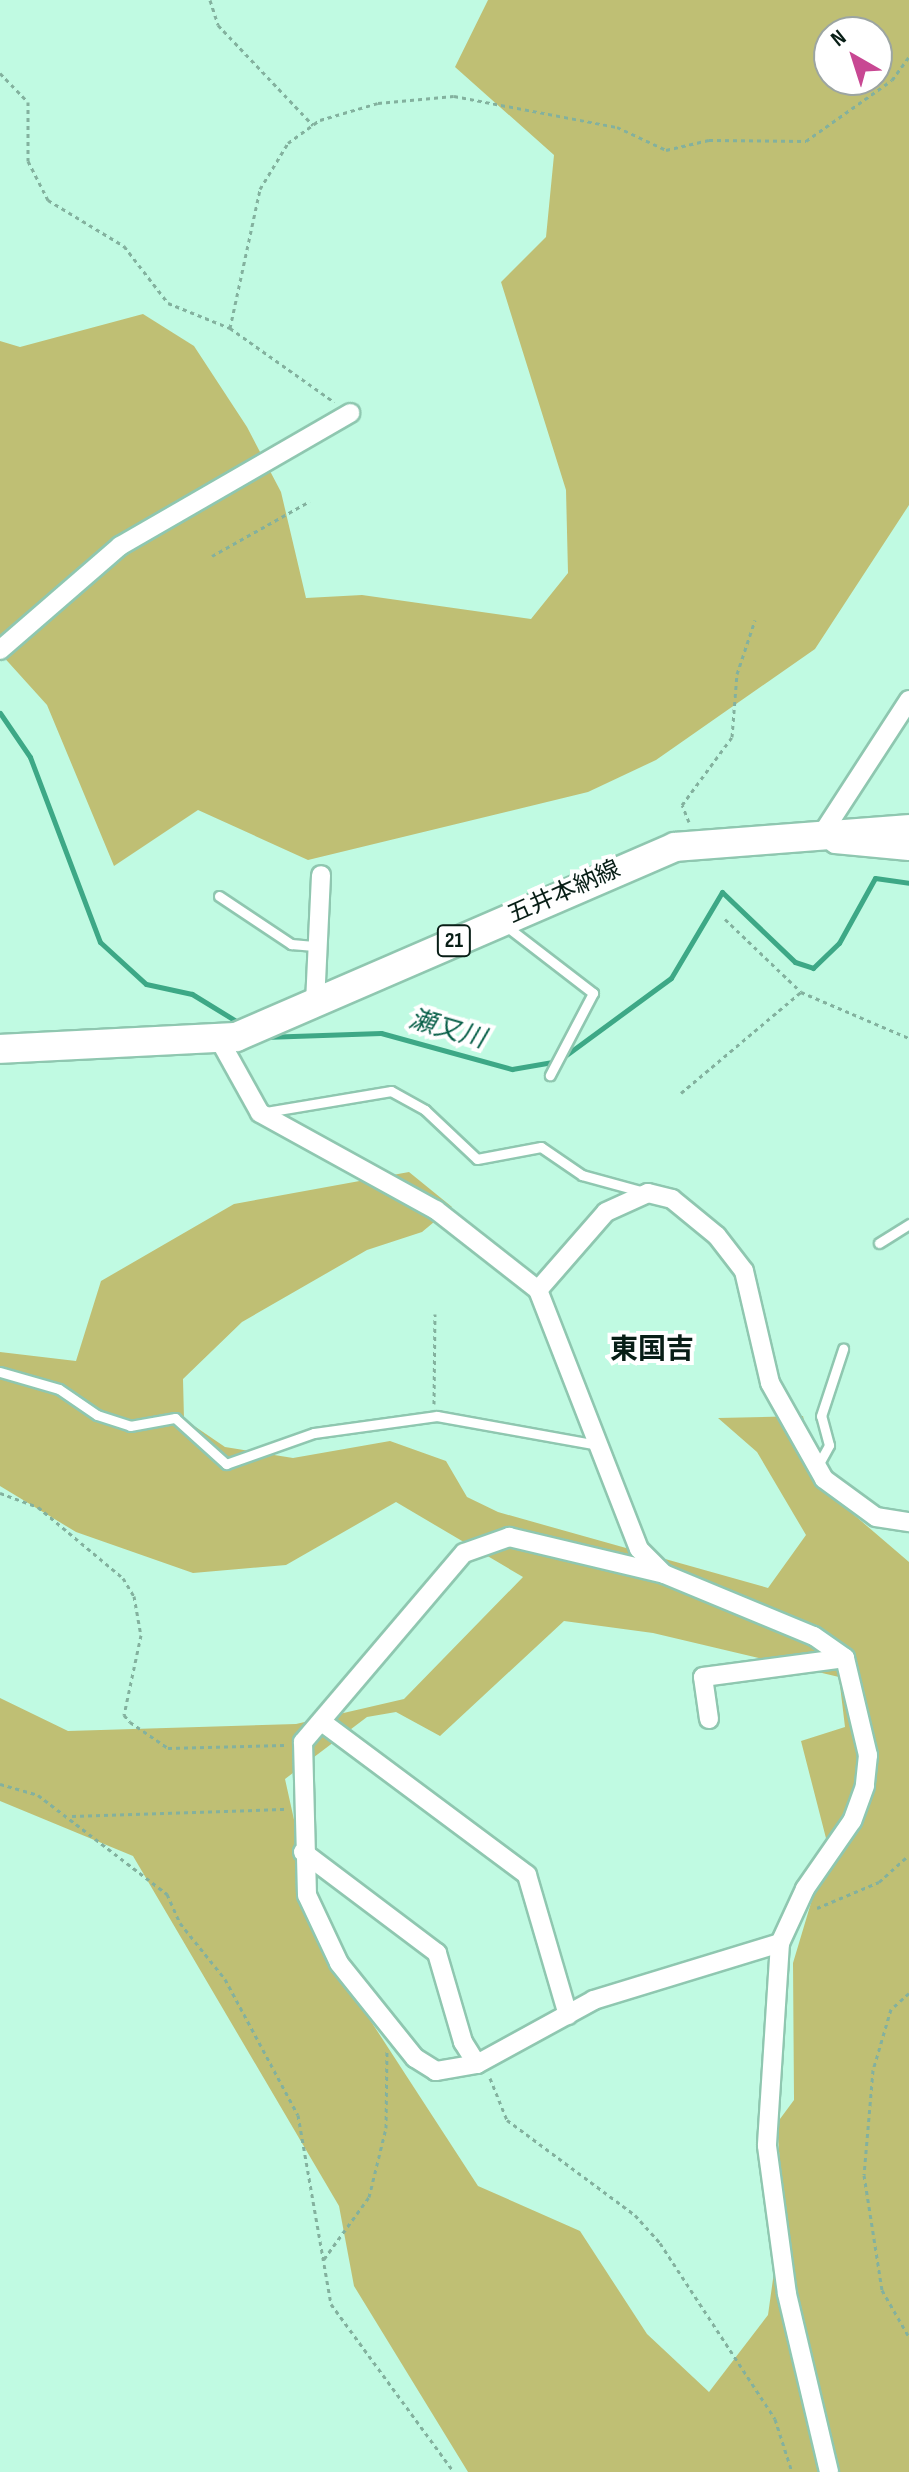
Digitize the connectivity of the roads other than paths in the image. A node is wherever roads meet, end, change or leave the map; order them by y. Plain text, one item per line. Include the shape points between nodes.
1 (350, 413) road end
2 (0, 650) edge
3 (909, 700) edge
4 (909, 829) edge
5 (822, 834) junction
6 (909, 851) edge
7 (321, 875) dead end
8 (219, 896) dead end
9 (501, 920) junction
10 (314, 946) junction
11 (315, 1003) junction
12 (220, 1041) junction
13 (0, 1049) edge
14 (550, 1075) dead end
15 (260, 1113) junction
16 (648, 1193) junction
17 (909, 1224) edge
18 (879, 1243) dead end
19 (538, 1290) junction
20 (843, 1349) dead end
21 (0, 1372) edge
22 (601, 1445) junction
23 (817, 1467) junction
24 (909, 1522) edge
25 (664, 1574) junction
26 (845, 1658) junction
27 (709, 1719) dead end
28 (322, 1722) junction
29 (303, 1852) junction
30 (780, 1943) junction
31 (568, 2015) junction
32 (477, 2064) junction
33 (829, 2472) edge

1 - 2 street via 120,546
3 - 5 street
4 - 5 main road, 五井本納線 / 21
5 - 6 street via 835,844
5 - 9 main road, 五井本納線 / 21 via 700,843 639,859
7 - 10 street
8 - 10 lane via 291,944
9 - 11 main road, 五井本納線 / 21
9 - 14 lane via 520,943 593,993
10 - 11 street
11 - 12 main road, 五井本納線 / 21
12 - 13 main road, 五井本納線 / 21
12 - 15 street
15 - 16 lane via 391,1091 425,1110 477,1159 541,1147 582,1175
15 - 19 street via 448,1217
16 - 19 street via 585,1229
16 - 23 street via 696,1216 744,1271 770,1383
17 - 18 lane
19 - 22 street
20 - 23 lane via 821,1416 829,1445
21 - 22 lane via 59,1389 97,1415 130,1426 175,1418 226,1464 314,1433 437,1416
22 - 25 street via 639,1549
23 - 24 street via 841,1495 876,1517
25 - 26 street via 814,1636
25 - 28 street via 532,1538 481,1543 464,1553
26 - 27 street via 703,1677
26 - 30 street via 868,1755 865,1786 852,1821 805,1889
28 - 29 street via 303,1742
28 - 31 street via 527,1875
29 - 32 street via 437,1953 463,2042
29 - 32 street via 307,1895 339,1963 387,2024 415,2058 436,2071
30 - 31 street
30 - 33 street via 767,2146 787,2294
31 - 32 street

